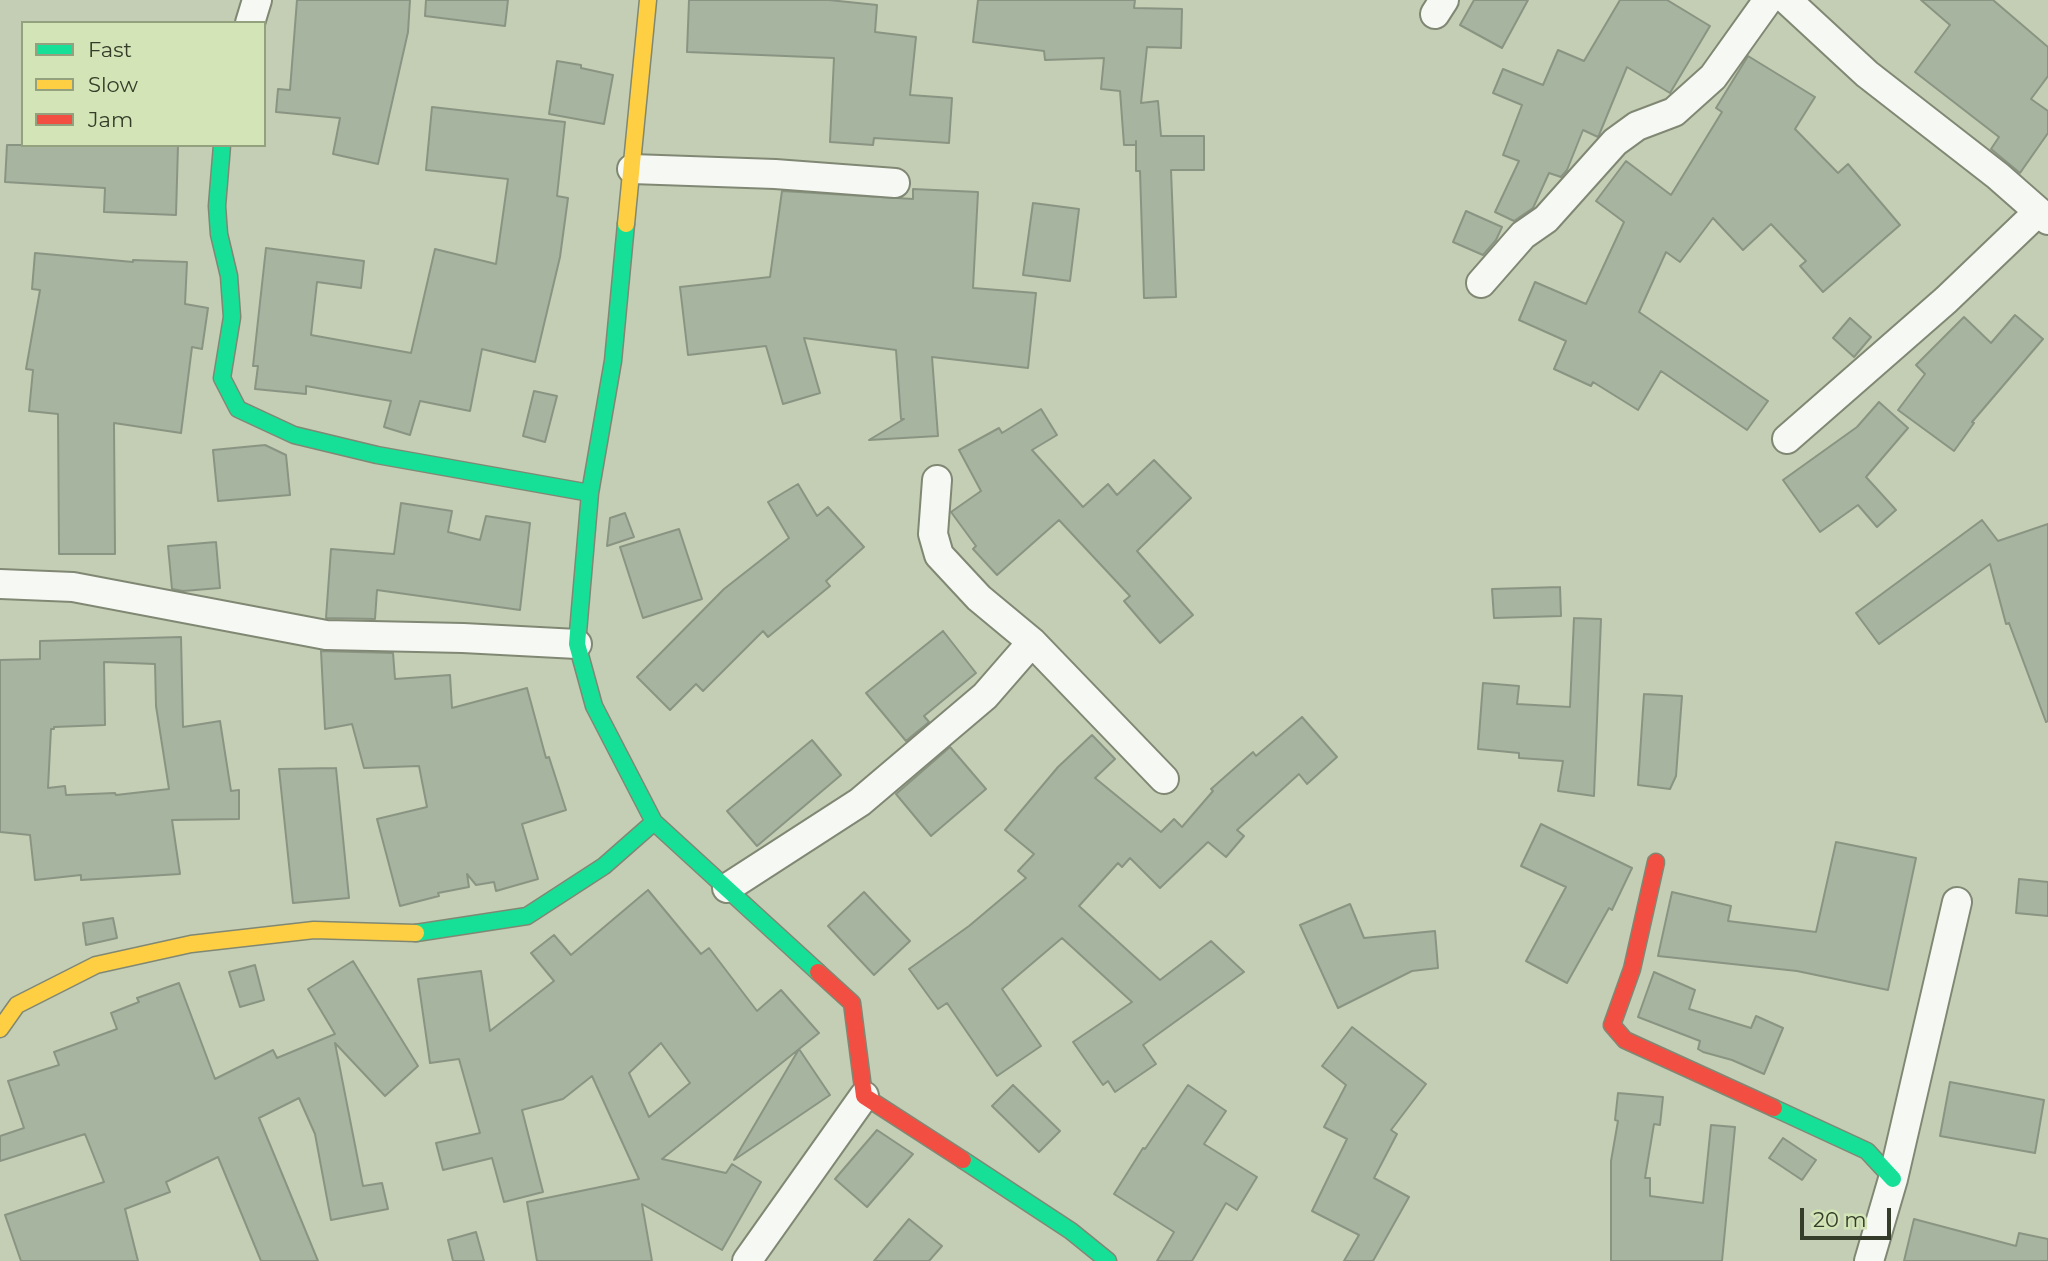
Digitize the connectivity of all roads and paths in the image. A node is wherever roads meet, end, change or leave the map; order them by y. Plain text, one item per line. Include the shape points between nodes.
1 (257, 0) edge
2 (648, 0) edge
3 (1768, 0) edge
4 (1787, 0) edge
5 (251, 21) edge
6 (222, 147) edge
7 (632, 169) junction
8 (895, 183) dead end
9 (2043, 216) edge
10 (1481, 283) dead end
11 (1787, 439) dead end
12 (937, 480) dead end
13 (590, 493) junction
14 (0, 584) edge
15 (1032, 642) junction
16 (577, 644) junction
17 (1164, 779) dead end
18 (654, 822) junction
19 (1656, 862) dead end
20 (727, 888) junction
21 (1957, 902) dead end
22 (0, 1030) edge
23 (864, 1096) junction
24 (1893, 1179) junction
25 (747, 1261) edge
26 (1108, 1261) edge
27 (1869, 1261) edge

1 - 5 street
2 - 7 street
3 - 10 street via 1713,77 1674,112 1637,126 1615,142
4 - 9 street via 1867,74
6 - 13 street via 217,206 232,317 222,378 238,409 294,435 377,455
7 - 8 street via 775,173
7 - 13 street via 613,361
9 - 11 street
12 - 15 street via 933,534 939,555 979,598
13 - 16 street
14 - 16 street via 73,587 326,635
15 - 17 street
15 - 20 street via 985,696 860,802
16 - 18 street via 594,706
18 - 20 street
18 - 22 street via 604,866 527,916 421,933 314,930 191,944 96,965 17,1005
19 - 24 street via 1632,969 1612,1025 1625,1040 1867,1150
20 - 23 street via 852,1003
21 - 24 street
23 - 25 street
23 - 26 street via 1071,1231
24 - 27 street

